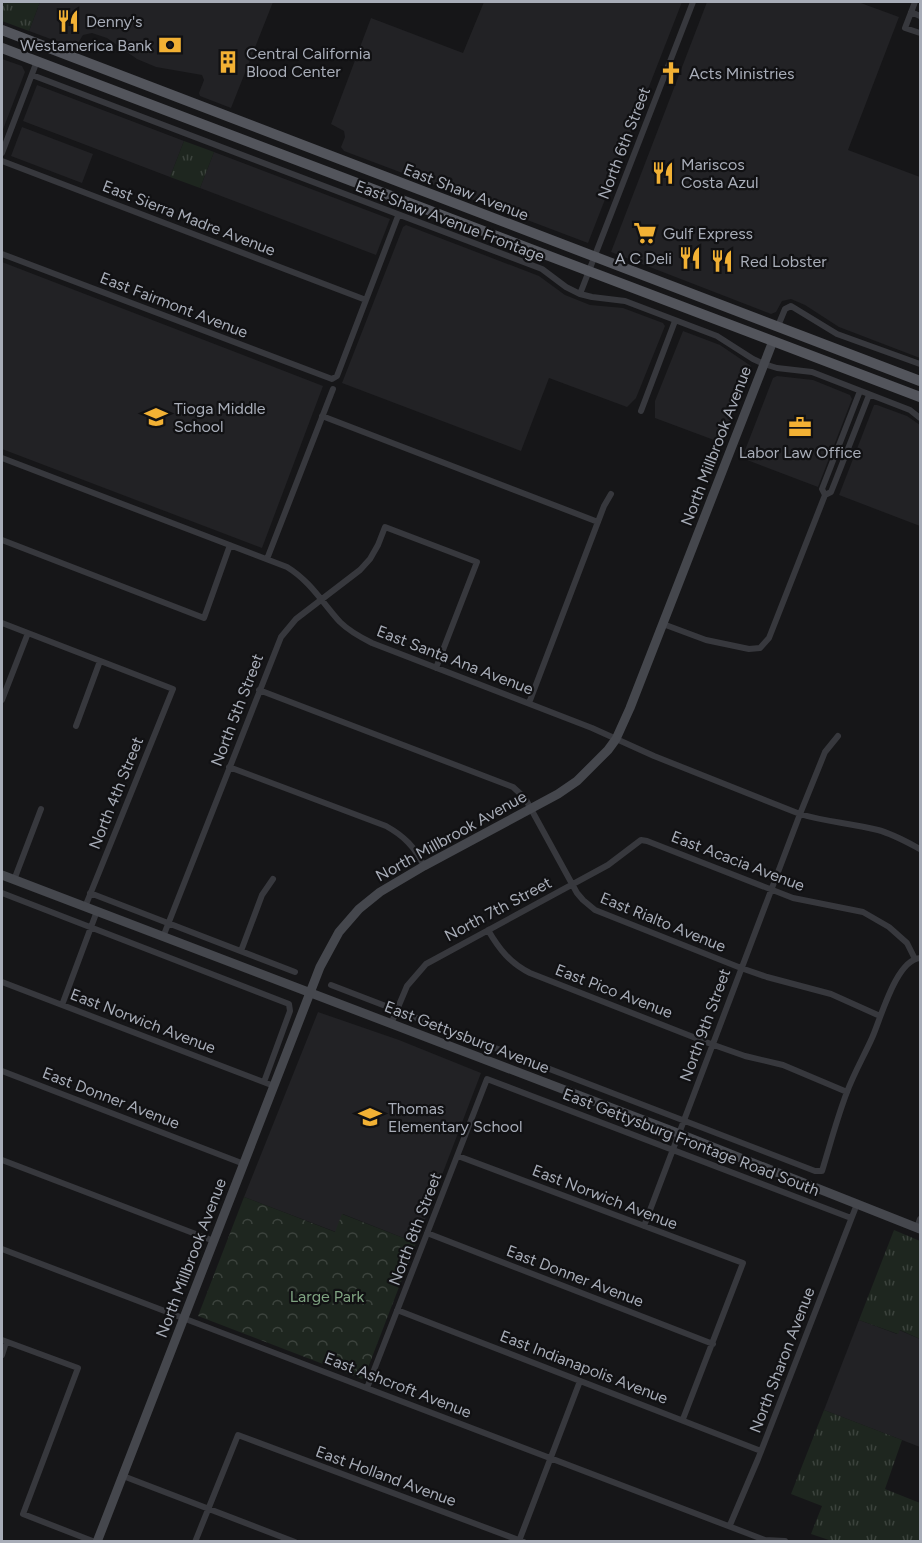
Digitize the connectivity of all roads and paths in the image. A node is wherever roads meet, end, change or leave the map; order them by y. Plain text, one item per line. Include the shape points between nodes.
1 (693, 2) edge
2 (915, 2) edge
3 (911, 12) junction
4 (921, 16) edge
5 (2, 30) edge
6 (921, 33) edge
7 (2, 48) edge
8 (37, 61) junction
9 (53, 67) junction
10 (32, 75) junction
11 (183, 100) junction
12 (178, 114) junction
13 (262, 130) junction
14 (2, 153) edge
15 (2, 161) edge
16 (398, 216) junction
17 (2, 254) edge
18 (594, 257) junction
19 (588, 271) junction
20 (580, 294) junction
21 (366, 300) junction
22 (675, 321) junction
23 (778, 326) junction
24 (772, 341) junction
25 (764, 363) junction
26 (921, 364) edge
27 (838, 366) junction
28 (921, 381) edge
29 (333, 389) dead end
30 (921, 390) edge
31 (860, 391) junction
32 (869, 395) junction
33 (921, 397) edge
34 (641, 411) dead end
35 (322, 416) junction
36 (921, 418) edge
37 (2, 458) edge
38 (610, 494) dead end
39 (825, 495) junction
40 (598, 522) junction
41 (2, 540) edge
42 (230, 545) junction
43 (267, 559) junction
44 (322, 599) junction
45 (2, 623) edge
46 (663, 624) junction
47 (28, 633) junction
48 (100, 661) junction
49 (436, 668) junction
50 (259, 690) junction
51 (2, 700) edge
52 (529, 703) junction
53 (76, 726) dead end
54 (838, 736) dead end
55 (616, 739) junction
56 (229, 767) junction
57 (40, 809) dead end
58 (532, 809) junction
59 (800, 813) junction
60 (641, 840) joint
61 (921, 849) edge
62 (424, 866) junction
63 (2, 875) edge
64 (273, 879) dead end
65 (14, 880) junction
66 (573, 885) junction
67 (770, 890) junction
68 (2, 893) edge
69 (90, 893) junction
70 (85, 907) junction
71 (97, 911) junction
72 (169, 923) junction
73 (91, 927) junction
74 (488, 930) junction
75 (163, 937) junction
76 (241, 951) junction
77 (918, 958) edge
78 (741, 968) junction
79 (295, 972) dead end
80 (2, 982) edge
81 (331, 985) dead end
82 (310, 993) junction
83 (62, 1005) junction
84 (396, 1010) junction
85 (880, 1016) junction
86 (391, 1024) junction
87 (711, 1044) junction
88 (2, 1071) edge
89 (487, 1079) joint
90 (264, 1082) junction
91 (274, 1086) junction
92 (847, 1092) junction
93 (684, 1120) junction
94 (680, 1134) junction
95 (674, 1150) junction
96 (458, 1155) junction
97 (2, 1160) edge
98 (244, 1164) junction
99 (857, 1204) junction
100 (851, 1218) junction
101 (919, 1225) edge
102 (644, 1226) junction
103 (427, 1233) junction
104 (214, 1241) junction
105 (2, 1249) edge
106 (398, 1310) junction
107 (184, 1318) junction
108 (4, 1341) edge
109 (713, 1344) junction
110 (2, 1355) edge
111 (580, 1381) junction
112 (368, 1388) junction
113 (682, 1419) junction
114 (761, 1451) junction
115 (551, 1458) junction
116 (123, 1476) junction
117 (207, 1508) junction
118 (730, 1525) junction
119 (520, 1541) edge
120 (785, 1541) edge
121 (96, 1542) edge
122 (195, 1542) edge
123 (296, 1542) edge

1 - 18 street, North 6th Street
2 - 3 street
3 - 4 street
3 - 6 street via 905,28
5 - 11 main road, East Shaw Avenue
7 - 8 main road, East Shaw Avenue
8 - 9 main road, East Shaw Avenue
8 - 10 street
9 - 11 main road via 85,71 170,103
9 - 12 main road, East Shaw Avenue
10 - 14 street
10 - 16 street, East Shaw Avenue Frontage
11 - 13 main road, East Shaw Avenue
12 - 13 main road via 186,108 239,129
12 - 19 main road, East Shaw Avenue
13 - 18 main road, East Shaw Avenue
15 - 21 street, East Sierra Madre Avenue
16 - 20 street, East Shaw Avenue Frontage via 542,269
16 - 21 street
17 - 21 street, East Fairmont Avenue via 329,379 337,376
18 - 19 street, North 6th Street
18 - 23 main road, East Shaw Avenue
19 - 20 street, North 6th Street
19 - 24 main road, East Shaw Avenue
20 - 22 street, East Shaw Avenue Frontage via 626,301
22 - 25 street, East Shaw Avenue Frontage via 717,336
22 - 34 street
23 - 26 street via 785,309 791,306 837,334
23 - 28 main road, East Shaw Avenue
24 - 25 street, North Millbrook Avenue
24 - 27 main road, East Shaw Avenue
25 - 31 street, East Shaw Avenue Frontage via 812,372
25 - 46 street, North Millbrook Avenue
27 - 30 main road via 868,369
27 - 33 main road, East Shaw Avenue
29 - 35 street
31 - 32 street, East Shaw Avenue Frontage
31 - 39 street via 822,489
32 - 36 street, East Shaw Avenue Frontage
32 - 39 street via 831,492
35 - 40 street
35 - 43 street
37 - 42 street, East Santa Ana Avenue
38 - 40 street
39 - 46 street via 769,638 760,648 706,640
40 - 52 street
41 - 42 street via 204,618
42 - 43 street, East Santa Ana Avenue
43 - 44 street, East Santa Ana Avenue via 297,573
44 - 49 street, East Santa Ana Avenue via 356,635
44 - 49 street, North 5th Street via 370,559 385,527 477,562
44 - 50 street, North 5th Street via 296,619 281,637
45 - 47 street
46 - 55 street, North Millbrook Avenue
47 - 48 street
47 - 51 street
48 - 53 street
48 - 69 street, North 4th Street via 173,689
49 - 52 street, East Santa Ana Avenue
50 - 56 street, North 5th Street
50 - 58 street, East Rialto Avenue via 505,783 520,792
52 - 55 street, East Santa Ana Avenue
54 - 59 street, North 9th Street via 825,752
55 - 58 street, North Millbrook Avenue via 577,781
55 - 59 street, East Santa Ana Avenue
56 - 62 street via 386,826 408,841
56 - 72 street, North 5th Street
57 - 65 street
58 - 62 street, North Millbrook Avenue
58 - 66 street, East Rialto Avenue
59 - 61 street, East Santa Ana Avenue via 817,820 887,833
59 - 67 street, North 9th Street
60 - 66 street, North 7th Street
60 - 67 street, East Acacia Avenue
62 - 82 street, North Millbrook Avenue via 380,892 349,920 330,946
63 - 65 street, East Gettysburg Avenue
64 - 76 street via 262,895
65 - 70 street, East Gettysburg Avenue
66 - 74 street, North 7th Street
66 - 78 street, East Rialto Avenue via 595,910
67 - 77 street, East Acacia Avenue via 863,912 889,927
67 - 78 street, North 9th Street
68 - 73 street
69 - 70 street, North 4th Street
69 - 72 street
70 - 71 street, East Gettysburg Avenue
71 - 73 street
71 - 75 street, East Gettysburg Avenue
72 - 75 street, North 5th Street
72 - 76 street
73 - 83 street
73 - 90 street via 285,1002 290,1008
74 - 84 street, North 7th Street via 426,964 406,986
74 - 87 street, East Pico Avenue via 516,966
75 - 82 street, East Gettysburg Avenue
76 - 79 street
77 - 85 street via 902,971
78 - 85 street, East Rialto Avenue via 831,994
78 - 87 street, North 9th Street
80 - 83 street, East Norwich Avenue
81 - 84 street
82 - 86 street, East Gettysburg Avenue
82 - 91 street, North Millbrook Avenue
83 - 90 street, East Norwich Avenue
84 - 86 street, North 7th Street
84 - 93 street
85 - 92 street
86 - 94 street, East Gettysburg Avenue
87 - 92 street, East Pico Avenue via 783,1065
87 - 93 street, North 9th Street
88 - 98 street, East Donner Avenue
89 - 95 street, East Gettysburg Frontage Road South
89 - 96 street, North 8th Street
90 - 91 street, East Norwich Avenue
91 - 98 street, North Millbrook Avenue
92 - 93 street via 822,1172
93 - 94 street, North 9th Street
94 - 95 street, North 9th Street
94 - 99 street, East Gettysburg Avenue
95 - 100 street, East Gettysburg Frontage Road South
95 - 102 street, North 9th Street
96 - 102 street, East Norwich Avenue
96 - 103 street, North 8th Street
97 - 104 street
98 - 104 street, North Millbrook Avenue
99 - 100 street, North Sharon Avenue
99 - 101 street, East Gettysburg Avenue
100 - 114 street, North Sharon Avenue
102 - 109 street, East Norwich Avenue via 743,1263
103 - 106 street, North 8th Street
103 - 109 street, East Donner Avenue
104 - 107 street, North Millbrook Avenue
105 - 107 street, East Ashcroft Avenue
106 - 111 street, East Indianapolis Avenue
106 - 112 street, North 8th Street
107 - 112 street, East Ashcroft Avenue
107 - 116 street, North Millbrook Avenue
108 - 110 street
108 - 121 street via 78,1368 23,1514
109 - 113 street
111 - 113 street, East Indianapolis Avenue
111 - 115 street
112 - 115 street, East Ashcroft Avenue
113 - 114 street, East Indianapolis Avenue
114 - 118 street, North Sharon Avenue
115 - 118 street, East Ashcroft Avenue
115 - 119 street
116 - 117 street
116 - 121 street, North Millbrook Avenue
117 - 119 street, East Holland Avenue via 238,1435
117 - 122 street
117 - 123 street
118 - 120 street, East Ashcroft Avenue via 765,1540

